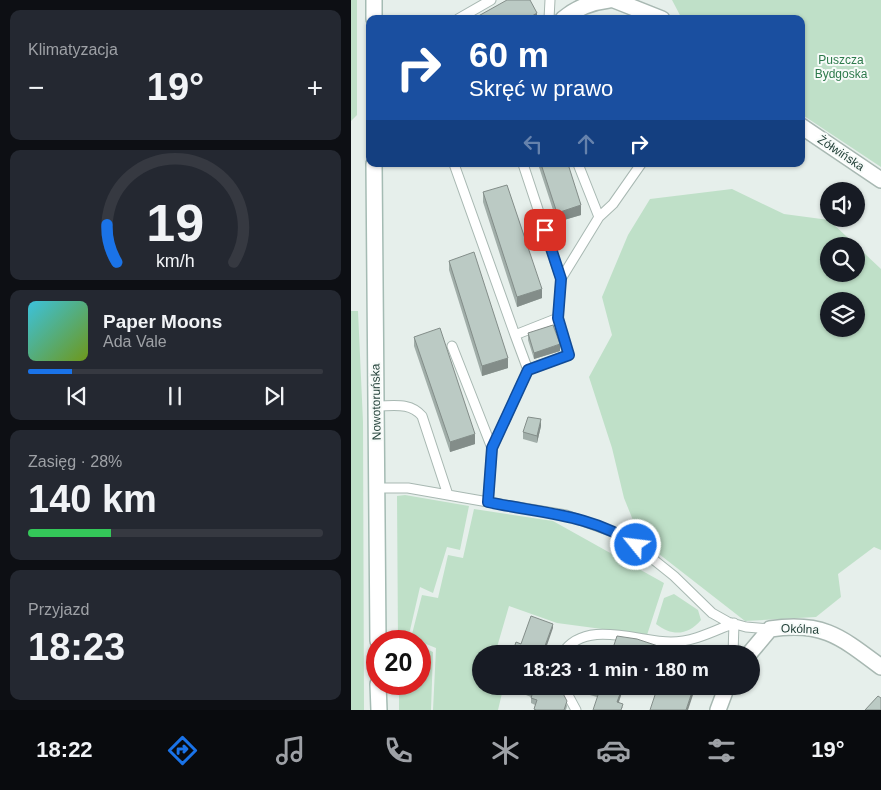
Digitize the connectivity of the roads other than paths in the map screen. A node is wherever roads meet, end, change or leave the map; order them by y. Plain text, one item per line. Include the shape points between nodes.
1 (374, 0) edge
2 (491, 0) edge
3 (550, 0) edge
4 (609, 0) edge
5 (614, 0) edge
6 (655, 0) edge
7 (580, 3) edge
8 (374, 15) edge
9 (465, 15) edge
10 (549, 15) edge
11 (567, 15) edge
12 (654, 15) edge
13 (661, 15) edge
14 (805, 129) edge
15 (374, 167) edge
16 (455, 167) edge
17 (524, 167) edge
18 (579, 167) edge
19 (639, 167) edge
20 (881, 180) edge
21 (599, 217) junction
22 (561, 279) junction
23 (558, 318) junction
24 (515, 335) junction
25 (452, 346) dead end
26 (528, 370) junction
27 (376, 406) junction
28 (492, 448) junction
29 (377, 488) junction
30 (448, 495) junction
31 (488, 502) junction
32 (734, 623) junction
33 (770, 629) junction
34 (378, 630) edge
35 (570, 645) edge
36 (733, 645) edge
37 (757, 645) edge
38 (881, 667) edge
39 (378, 695) edge
40 (568, 695) edge
41 (724, 695) edge
42 (379, 710) edge
43 (576, 710) edge
44 (718, 710) edge

1 - 8 main road
2 - 9 lane
3 - 10 lane
4 - 7 main road
5 - 12 main road
6 - 13 main road
7 - 11 main road
14 - 20 main road, Żółwińska
15 - 27 main road, Nowotoruńska
16 - 24 lane
17 - 22 lane
18 - 21 lane
19 - 21 lane via 613,204
21 - 22 lane
22 - 23 lane
23 - 24 lane
23 - 26 lane via 569,355
24 - 26 lane
25 - 28 lane
26 - 28 lane
27 - 29 main road, Nowotoruńska
27 - 30 lane via 408,406 422,416
28 - 31 lane
29 - 30 lane via 408,488
29 - 34 main road, Nowotoruńska
30 - 31 lane
31 - 32 lane via 566,515 624,536 674,576 712,613
32 - 33 lane via 746,628
32 - 35 lane via 689,640 671,642 599,634
32 - 36 lane
33 - 37 main road, Okólna
33 - 38 main road, Okólna via 824,630 838,636
39 - 42 main road
40 - 43 lane
41 - 44 main road

